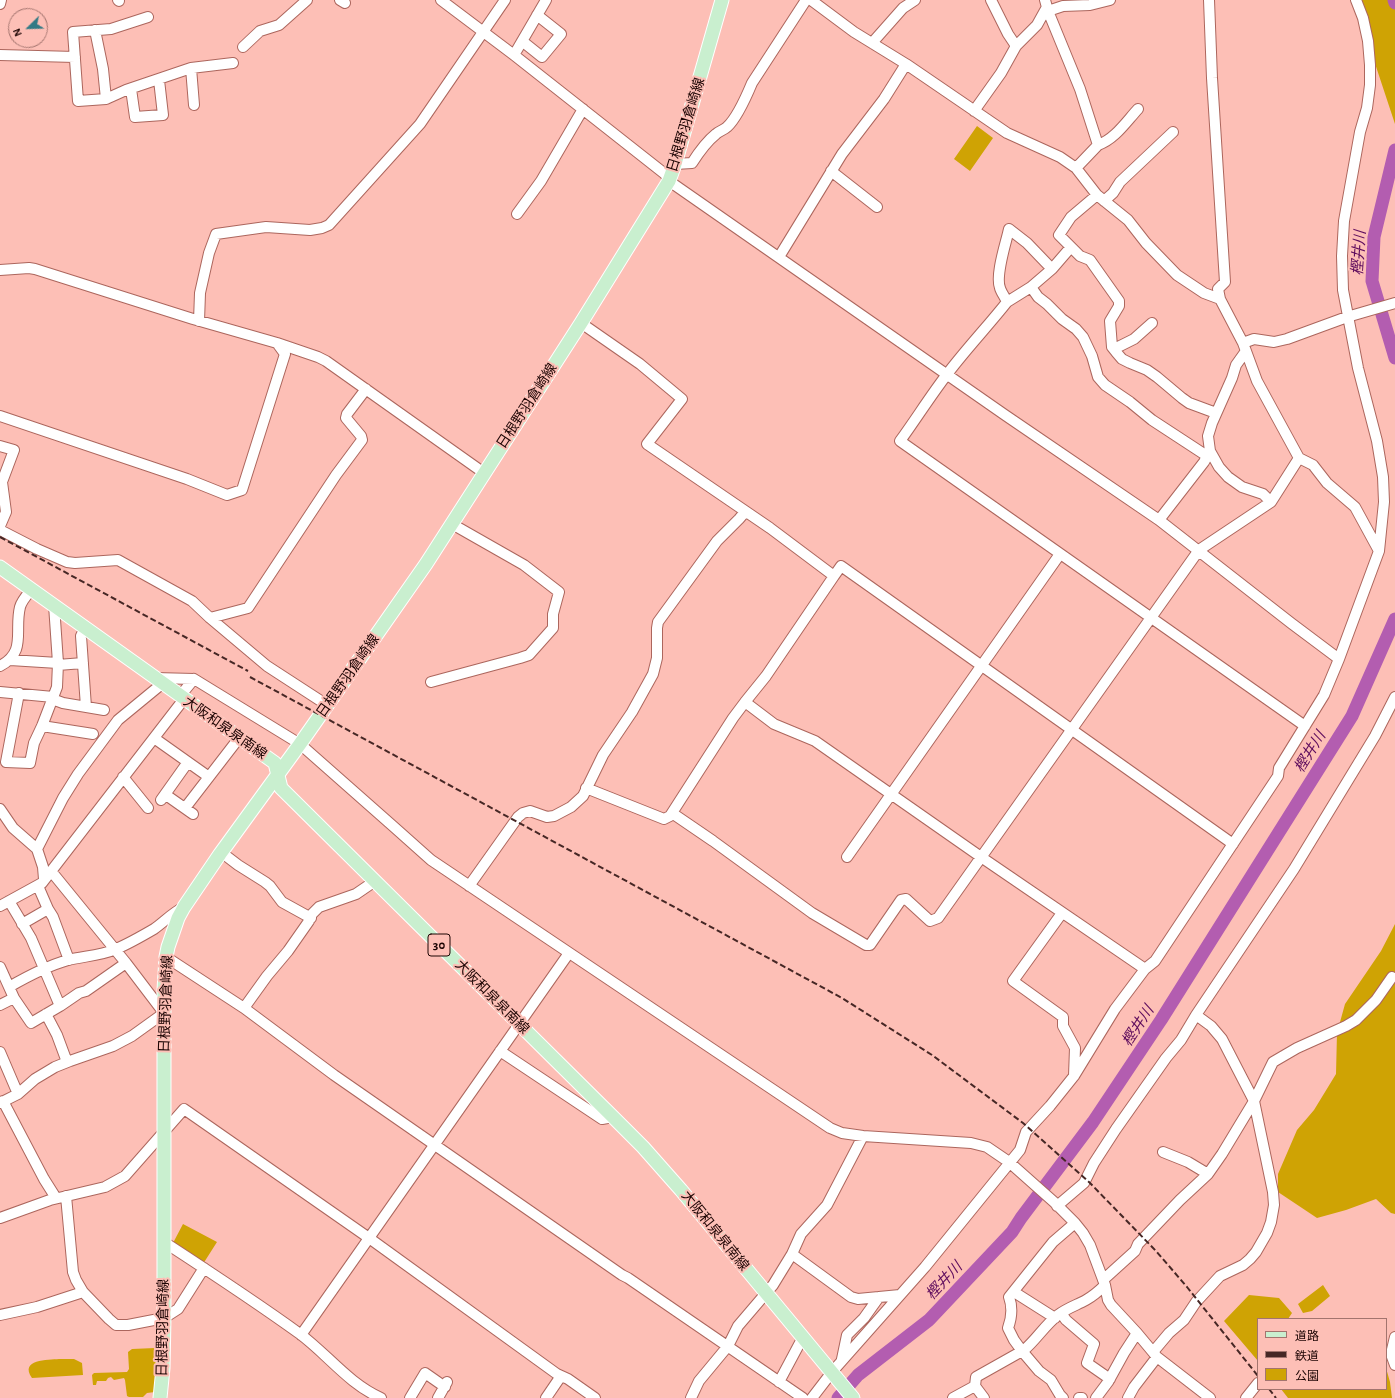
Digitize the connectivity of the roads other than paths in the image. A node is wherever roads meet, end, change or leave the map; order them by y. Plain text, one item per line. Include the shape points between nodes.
1 (1, 0) edge
2 (307, 0) edge
3 (442, 0) edge
4 (504, 0) edge
5 (546, 0) edge
6 (722, 0) edge
7 (806, 0) edge
8 (812, 0) edge
9 (915, 0) edge
10 (991, 0) edge
11 (1110, 0) edge
12 (1208, 0) edge
13 (1356, 0) edge
14 (0, 4) edge
15 (1046, 6) edge
16 (537, 15) junction
17 (148, 17) dead end
18 (94, 30) junction
19 (484, 32) junction
20 (522, 41) junction
21 (872, 43) junction
22 (1016, 46) junction
23 (243, 47) dead end
24 (0, 55) edge
25 (514, 55) junction
26 (75, 57) junction
27 (233, 64) dead end
28 (906, 64) junction
29 (191, 68) junction
30 (159, 80) junction
31 (131, 89) junction
32 (106, 99) junction
33 (194, 105) dead end
34 (583, 109) junction
35 (1138, 109) dead end
36 (974, 111) junction
37 (1173, 132) dead end
38 (1098, 145) junction
39 (675, 164) junction
40 (1076, 168) junction
41 (831, 171) junction
42 (670, 180) junction
43 (1100, 198) junction
44 (877, 207) dead end
45 (516, 214) dead end
46 (1071, 247) junction
47 (779, 257) junction
48 (1052, 269) junction
49 (0, 270) edge
50 (1031, 287) junction
51 (1220, 299) junction
52 (1007, 302) junction
53 (1395, 303) edge
54 (1347, 317) junction
55 (199, 321) junction
56 (581, 323) junction
57 (1152, 323) dead end
58 (277, 343) junction
59 (1244, 347) junction
60 (1114, 349) junction
61 (947, 374) junction
62 (366, 389) junction
63 (1216, 413) junction
64 (0, 416) edge
65 (0, 446) edge
66 (1208, 453) junction
67 (1299, 458) junction
68 (484, 473) junction
69 (1271, 502) junction
70 (745, 512) junction
71 (1159, 520) junction
72 (452, 524) junction
73 (0, 526) edge
74 (0, 530) edge
75 (1199, 550) junction
76 (1379, 551) junction
77 (1060, 554) junction
78 (0, 567) edge
79 (834, 576) junction
80 (32, 589) junction
81 (54, 605) junction
82 (210, 618) junction
83 (1150, 618) junction
84 (85, 628) junction
85 (1340, 659) junction
86 (10, 660) junction
87 (83, 662) junction
88 (58, 664) junction
89 (981, 665) junction
90 (0, 666) edge
91 (194, 679) junction
92 (159, 681) junction
93 (430, 682) dead end
94 (0, 692) edge
95 (20, 693) junction
96 (1395, 697) edge
97 (52, 698) junction
98 (182, 698) junction
99 (746, 702) junction
100 (327, 705) junction
101 (86, 707) junction
102 (104, 710) dead end
103 (42, 726) junction
104 (1305, 726) junction
105 (1073, 729) junction
106 (93, 734) dead end
107 (154, 738) junction
108 (239, 738) junction
109 (300, 744) junction
110 (188, 762) junction
111 (278, 774) junction
112 (124, 777) junction
113 (209, 777) junction
114 (586, 788) junction
115 (890, 794) junction
116 (148, 808) dead end
117 (0, 809) edge
118 (672, 813) junction
119 (1233, 844) junction
120 (37, 849) junction
121 (221, 852) junction
122 (847, 857) dead end
123 (981, 857) junction
124 (52, 871) junction
125 (375, 881) junction
126 (41, 882) junction
127 (469, 886) junction
128 (5, 903) edge
129 (184, 907) junction
130 (48, 909) junction
131 (1062, 913) junction
132 (311, 918) junction
133 (22, 924) junction
134 (115, 949) junction
135 (569, 954) junction
136 (166, 957) junction
137 (69, 960) junction
138 (126, 963) junction
139 (0, 967) edge
140 (44, 969) junction
141 (1145, 969) junction
142 (1392, 977) dead end
143 (9, 987) junction
144 (14, 998) junction
145 (0, 1005) edge
146 (60, 1006) junction
147 (244, 1008) junction
148 (164, 1013) junction
149 (46, 1014) junction
150 (1196, 1015) junction
151 (519, 1024) junction
152 (500, 1051) junction
153 (0, 1052) edge
154 (67, 1062) junction
155 (1074, 1076) junction
156 (18, 1094) junction
157 (1254, 1101) junction
158 (2, 1102) edge
159 (613, 1117) junction
160 (164, 1131) junction
161 (863, 1136) junction
162 (435, 1144) junction
163 (1163, 1152) dead end
164 (1011, 1163) junction
165 (1208, 1174) junction
166 (61, 1197) junction
167 (1055, 1204) junction
168 (0, 1218) edge
169 (1075, 1223) junction
170 (369, 1238) junction
171 (164, 1242) junction
172 (792, 1254) junction
173 (204, 1268) junction
174 (1104, 1283) junction
175 (83, 1292) junction
176 (1014, 1292) junction
177 (766, 1293) junction
178 (900, 1295) junction
179 (879, 1297) junction
180 (0, 1314) edge
181 (1058, 1316) junction
182 (164, 1318) junction
183 (1137, 1333) junction
184 (301, 1335) junction
185 (803, 1337) junction
186 (1395, 1337) edge
187 (728, 1346) junction
188 (1022, 1350) junction
189 (1155, 1355) junction
190 (841, 1361) junction
191 (1395, 1365) edge
192 (833, 1374) junction
193 (561, 1376) junction
194 (1110, 1379) junction
195 (779, 1382) junction
196 (1257, 1384) edge
197 (975, 1386) junction
198 (1060, 1397) edge
199 (160, 1398) edge
200 (381, 1398) edge
201 (410, 1398) edge
202 (438, 1398) edge
203 (546, 1398) edge
204 (595, 1398) edge
205 (691, 1398) edge
206 (803, 1398) edge
207 (812, 1398) edge
208 (853, 1398) edge
209 (953, 1398) edge
210 (984, 1398) edge
211 (1096, 1398) edge
212 (1128, 1398) edge
213 (1210, 1398) edge
214 (1246, 1398) edge

1 - 14 street
2 - 23 street via 279,25 260,31
3 - 19 street
4 - 19 street
5 - 16 street
6 - 39 main road, 日根野羽倉崎線
7 - 39 street via 752,83 727,127 712,138 692,163
8 - 21 street
9 - 21 street via 903,8
10 - 22 street
11 - 15 street via 1090,5
12 - 51 street via 1225,282 1218,289
13 - 54 street via 1368,41 1370,65 1367,108 1360,132 1344,221 1343,290
15 - 22 street via 1037,25
15 - 38 street via 1080,89
16 - 20 street
16 - 20 street via 561,34 542,57
17 - 18 street via 112,29
18 - 26 street via 73,32
18 - 32 street via 103,69
19 - 25 street
19 - 55 street via 420,124 329,225 310,230 266,227 216,234 200,293
20 - 25 street
21 - 28 street
22 - 36 street
24 - 26 street
25 - 34 street
26 - 32 street via 78,101
27 - 29 street
28 - 36 street
28 - 41 street via 884,99
29 - 30 street
29 - 33 street
30 - 31 street
30 - 31 street via 163,115 135,117
31 - 32 street
34 - 42 street
34 - 45 street via 541,181
35 - 38 street via 1117,132
36 - 40 street via 1006,133 1060,157
37 - 43 street via 1120,182 1113,193
38 - 40 street
39 - 42 main road, 日根野羽倉崎線
40 - 43 street
41 - 44 street
41 - 47 street
42 - 47 street
42 - 56 main road, 日根野羽倉崎線
43 - 46 street via 1071,217 1059,235
43 - 51 street via 1128,220 1146,243 1178,275 1204,293
46 - 48 street
46 - 60 street via 1080,256 1090,260 1119,300 1119,306 1110,321
47 - 61 street
48 - 50 street
48 - 52 street via 1009,229 999,280 999,287
49 - 55 street via 35,269
50 - 52 street
50 - 66 street via 1038,297 1083,337 1098,377 1105,385 1152,420
51 - 59 street
52 - 61 street
53 - 54 street
54 - 59 street via 1287,339 1274,342 1254,339
54 - 76 street via 1377,441 1383,477 1384,502
55 - 58 street
56 - 68 main road, 日根野羽倉崎線
56 - 70 street via 640,364 682,399 647,444
57 - 60 street via 1134,339
58 - 62 street via 318,357
58 - 64 street via 285,354 242,490 227,495
59 - 63 street
59 - 67 street via 1256,381
60 - 63 street via 1122,359 1157,377 1182,398
61 - 71 street
61 - 77 street via 900,441
62 - 68 street
62 - 82 street via 346,418 362,440 248,608
63 - 66 street via 1208,436
65 - 73 street via 14,450 2,482 6,512
66 - 69 street via 1228,477 1242,487 1263,494
66 - 71 street
67 - 69 street
67 - 76 street via 1313,465 1327,483 1355,507
68 - 72 main road, 日根野羽倉崎線
69 - 75 street
70 - 79 street
70 - 114 street via 717,542 658,622 657,658 653,674
71 - 75 street
72 - 93 street via 524,565 559,592 553,614 553,628 529,655
72 - 100 main road, 日根野羽倉崎線
74 - 82 street via 67,562 118,560 192,601
75 - 83 street
75 - 85 street
76 - 85 street
77 - 83 street
77 - 89 street
78 - 80 main road, 大阪和泉泉南線 / 30
79 - 89 street via 841,566
79 - 99 street
80 - 81 main road, 大阪和泉泉南線 / 30
80 - 86 street via 22,601 17,648
81 - 84 main road, 大阪和泉泉南線 / 30
81 - 88 street
82 - 100 street via 267,666
83 - 104 street
83 - 105 street
84 - 87 street via 82,636
84 - 92 main road, 大阪和泉泉南線 / 30
85 - 104 street via 1324,695
86 - 88 street
86 - 90 street
87 - 88 street
87 - 101 street
88 - 97 street via 57,687
89 - 105 street
89 - 115 street
91 - 92 street
91 - 98 street
91 - 109 street
92 - 98 main road, 大阪和泉泉南線 / 30
92 - 120 street via 118,720 71,786
94 - 95 street
95 - 97 street
95 - 103 street via 6,762 30,763 34,743
96 - 150 street via 1375,736 1294,869
97 - 101 street via 63,703
97 - 103 street
98 - 107 street
98 - 108 main road, 大阪和泉泉南線 / 30
99 - 115 street via 774,724 815,741
99 - 118 street via 732,718
100 - 109 main road, 日根野羽倉崎線
101 - 102 street
103 - 106 street
104 - 119 street via 1279,768 1278,776
105 - 119 street
105 - 123 street
107 - 110 street
107 - 112 street
108 - 111 main road, 大阪和泉泉南線 / 30 via 275,763
108 - 113 street
109 - 111 main road, 日根野羽倉崎線
109 - 127 street via 431,860
110 - 113 street
110 - 113 street via 163,798 189,811
111 - 121 main road, 日根野羽倉崎線
111 - 125 main road, 大阪和泉泉南線 / 30 via 281,788
112 - 116 street
112 - 124 street
114 - 118 street via 664,819
114 - 127 street via 571,807 554,816 547,817 530,811 518,817
115 - 122 street
115 - 123 street
117 - 120 street via 13,828
118 - 123 street via 812,913 866,945 870,944 901,900 906,899 930,921 938,918
119 - 141 street via 1155,961
120 - 126 street via 43,867
121 - 129 main road, 日根野羽倉崎線
121 - 132 street via 270,886 282,902
123 - 131 street
124 - 126 street
124 - 134 street
125 - 132 street via 356,894 319,907
125 - 151 main road, 大阪和泉泉南線 / 30
126 - 128 street
126 - 130 street
127 - 135 street
128 - 133 street
129 - 134 street via 173,912 155,928
129 - 136 main road, 日根野羽倉崎線
130 - 133 street
130 - 137 street
131 - 141 street
131 - 155 street via 1012,981 1063,1017 1063,1026 1074,1048
132 - 147 street
133 - 140 street
134 - 137 street
134 - 138 street
135 - 151 street
135 - 161 street via 830,1128 842,1133
136 - 147 street
136 - 148 main road, 日根野羽倉崎線
137 - 140 street
138 - 146 street
138 - 148 street
139 - 143 street
140 - 143 street
140 - 146 street
141 - 155 street via 1115,1009
142 - 157 street via 1376,1000 1356,1020 1273,1062
143 - 144 street
144 - 145 street
144 - 149 street via 31,1023
146 - 149 street
147 - 162 street
148 - 154 street via 114,1046
148 - 160 main road, 日根野羽倉崎線
149 - 154 street
150 - 157 street via 1211,1026 1222,1039
150 - 167 street via 1181,1040 1116,1129 1084,1183
151 - 152 street
151 - 159 main road, 大阪和泉泉南線 / 30
152 - 159 street via 602,1119
152 - 162 street
153 - 156 street
154 - 156 street via 35,1079
155 - 164 street via 1026,1132 1020,1150
156 - 158 street
157 - 165 street
157 - 189 street via 1274,1198 1267,1233 1250,1259 1220,1276 1196,1302 1184,1320 1169,1333
158 - 166 street via 44,1179
159 - 177 main road, 大阪和泉泉南線 / 30 via 662,1168
160 - 166 street via 125,1176 105,1187
160 - 170 street via 184,1109
160 - 171 main road, 日根野羽倉崎線
161 - 164 street via 971,1143 987,1147
161 - 172 street via 827,1205 802,1234
162 - 170 street
162 - 187 street
163 - 165 street
164 - 167 street
164 - 178 street
165 - 174 street via 1138,1244 1136,1251
166 - 168 street
166 - 175 street via 73,1272
167 - 169 street
169 - 174 street via 1090,1245
169 - 176 street via 1053,1242
170 - 184 street
170 - 193 street
171 - 173 street
171 - 182 main road, 日根野羽倉崎線
172 - 177 street
172 - 179 street via 851,1297
173 - 182 street via 178,1309
173 - 184 street
174 - 181 street via 1087,1300
174 - 183 street via 1111,1305
175 - 180 street via 37,1307
175 - 182 street via 116,1325
176 - 181 street
176 - 188 street via 1010,1297 1012,1317 1008,1328
177 - 185 main road, 大阪和泉泉南線 / 30
177 - 187 street via 738,1326
178 - 179 street
178 - 190 street
179 - 190 street via 864,1318 847,1335
181 - 188 street
181 - 194 street via 1094,1344 1087,1363
182 - 199 main road, 日根野羽倉崎線
183 - 189 street
183 - 194 street
184 - 200 street via 355,1382
185 - 192 main road, 大阪和泉泉南線 / 30
185 - 195 street
186 - 191 street via 1391,1354
187 - 195 street
187 - 205 street via 699,1381
188 - 197 street via 976,1377
188 - 198 street via 1039,1371 1051,1380
189 - 212 street
189 - 213 street
190 - 192 street
192 - 207 street
192 - 208 main road, 大阪和泉泉南線 / 30
193 - 203 street
193 - 204 street
194 - 211 street
195 - 206 street
196 - 214 street
197 - 209 street
197 - 210 street
201 - 202 street via 425,1373 446,1384

